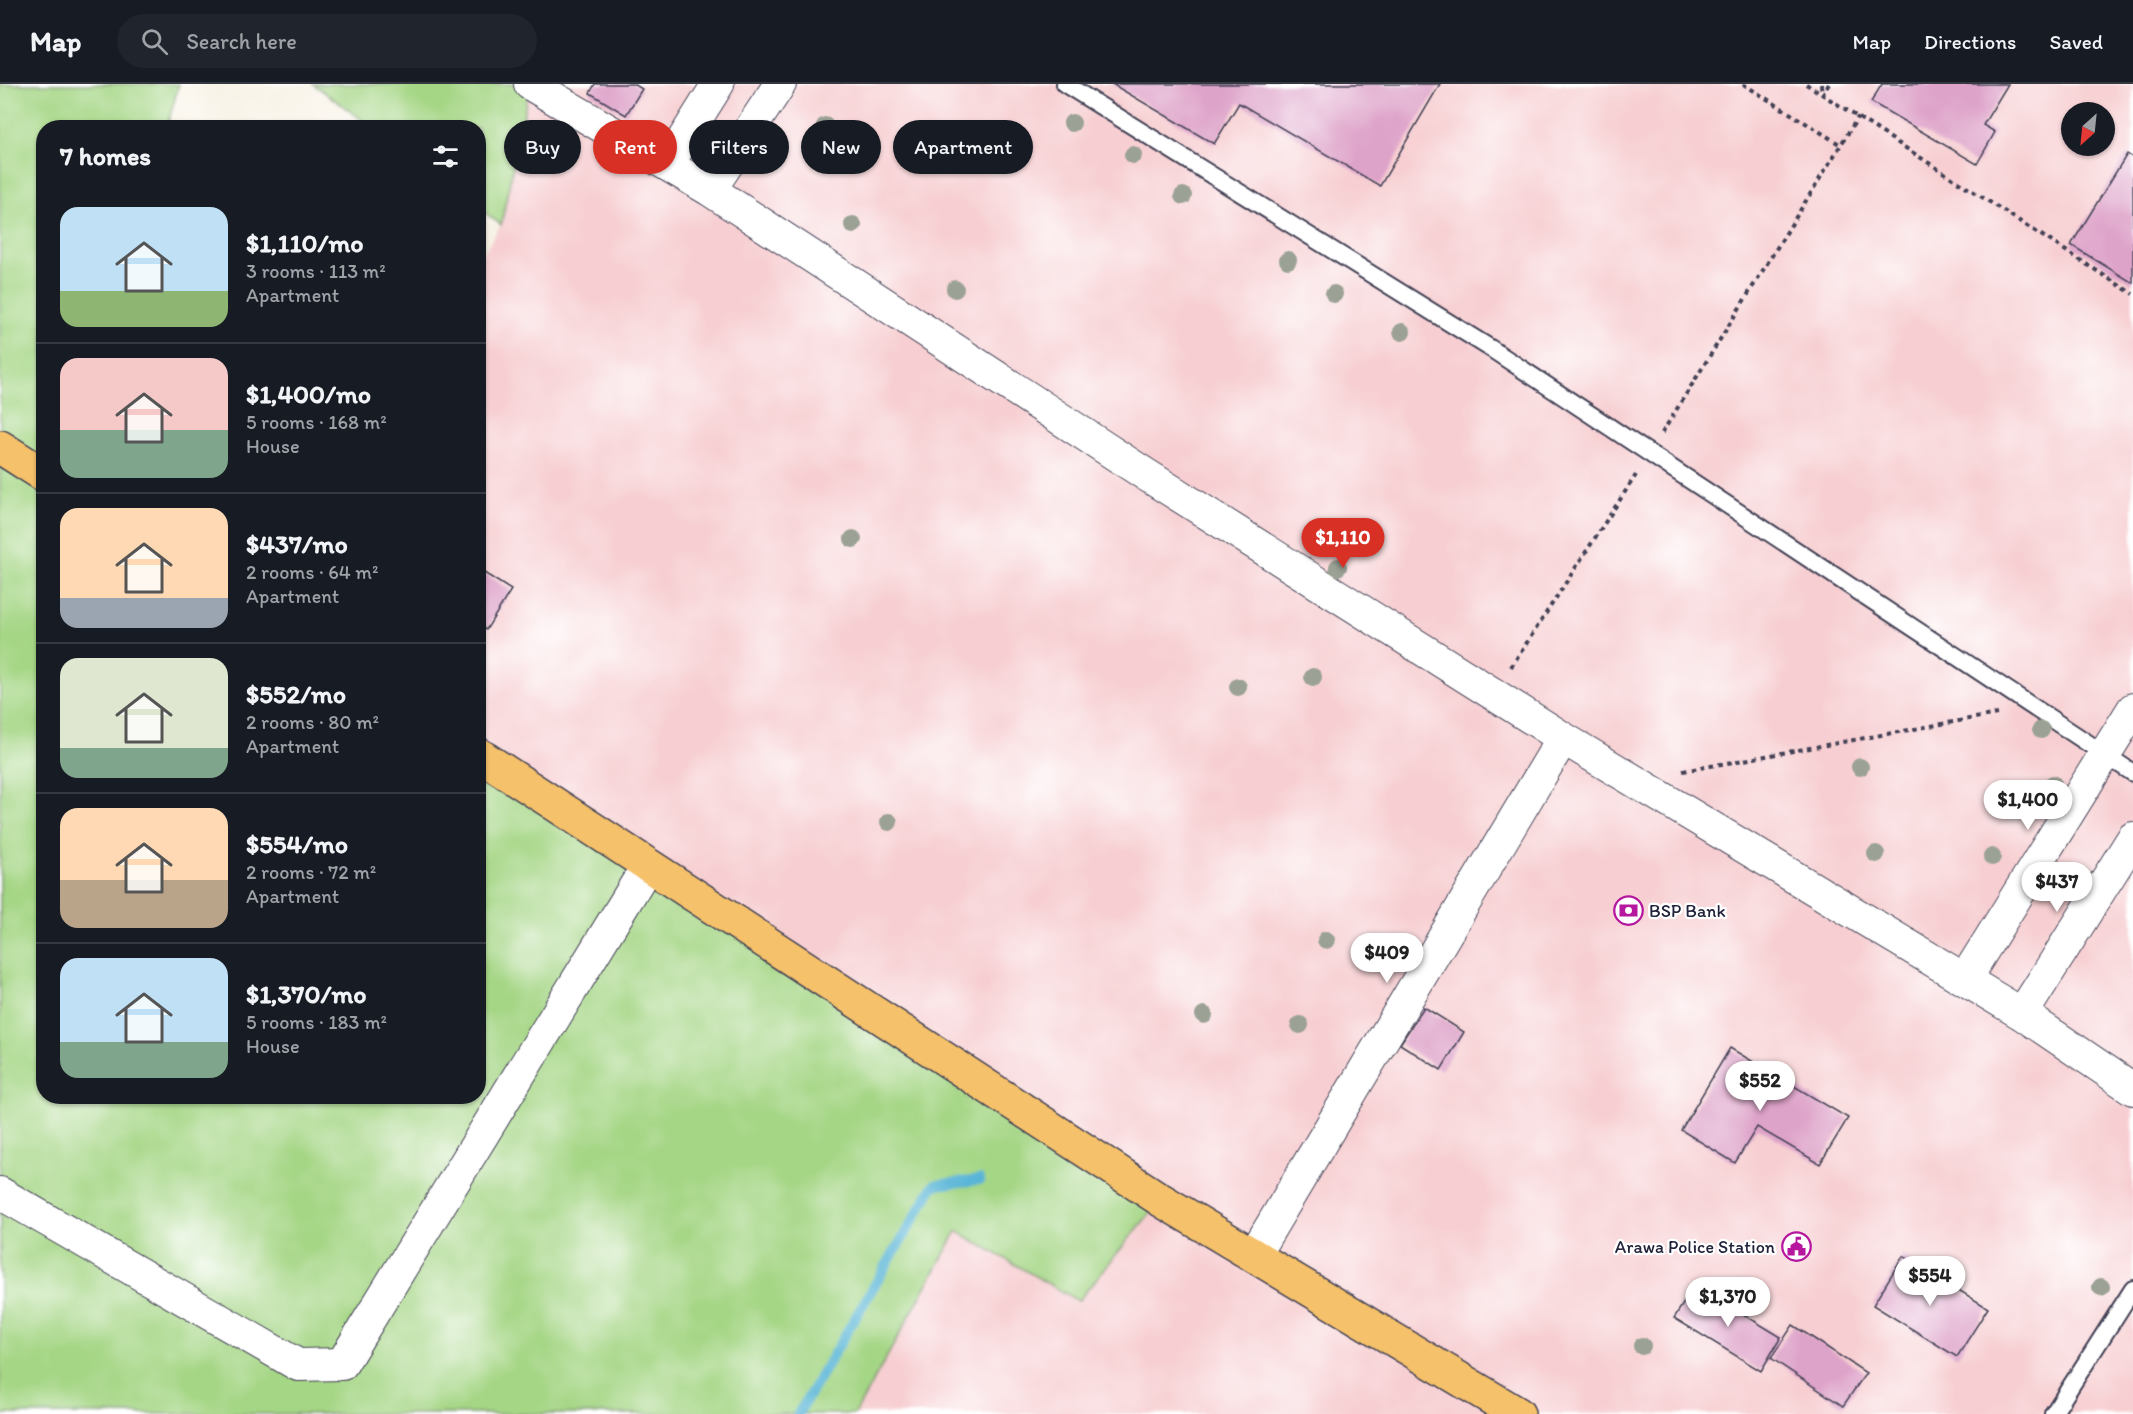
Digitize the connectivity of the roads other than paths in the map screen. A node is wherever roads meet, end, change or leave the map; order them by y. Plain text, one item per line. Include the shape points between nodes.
1 (530, 84) edge
2 (718, 84) edge
3 (780, 84) edge
4 (1065, 84) edge
5 (593, 121) edge
6 (677, 150) edge
7 (677, 170) edge
8 (710, 190) junction
9 (0, 447) edge
10 (36, 470) edge
11 (2133, 709) edge
12 (1563, 738) junction
13 (2104, 754) junction
14 (486, 759) edge
15 (2133, 773) edge
16 (2133, 838) edge
17 (648, 865) junction
18 (1965, 979) junction
19 (2022, 1014) junction
20 (2133, 1089) edge
21 (0, 1193) edge
22 (1254, 1255) junction
23 (2133, 1289) edge
24 (1518, 1414) edge
25 (2054, 1414) edge

1 - 5 street
2 - 6 street
3 - 8 street
4 - 13 lane via 1490,348
7 - 8 street
8 - 12 street via 1145,474
9 - 10 main road
11 - 13 street
12 - 18 street
12 - 22 street
13 - 15 lane
13 - 18 street
14 - 17 main road
16 - 19 street
17 - 21 street via 342,1364 298,1365
17 - 22 main road via 1161,1200
18 - 19 street
19 - 20 street
22 - 24 main road
23 - 25 lane

